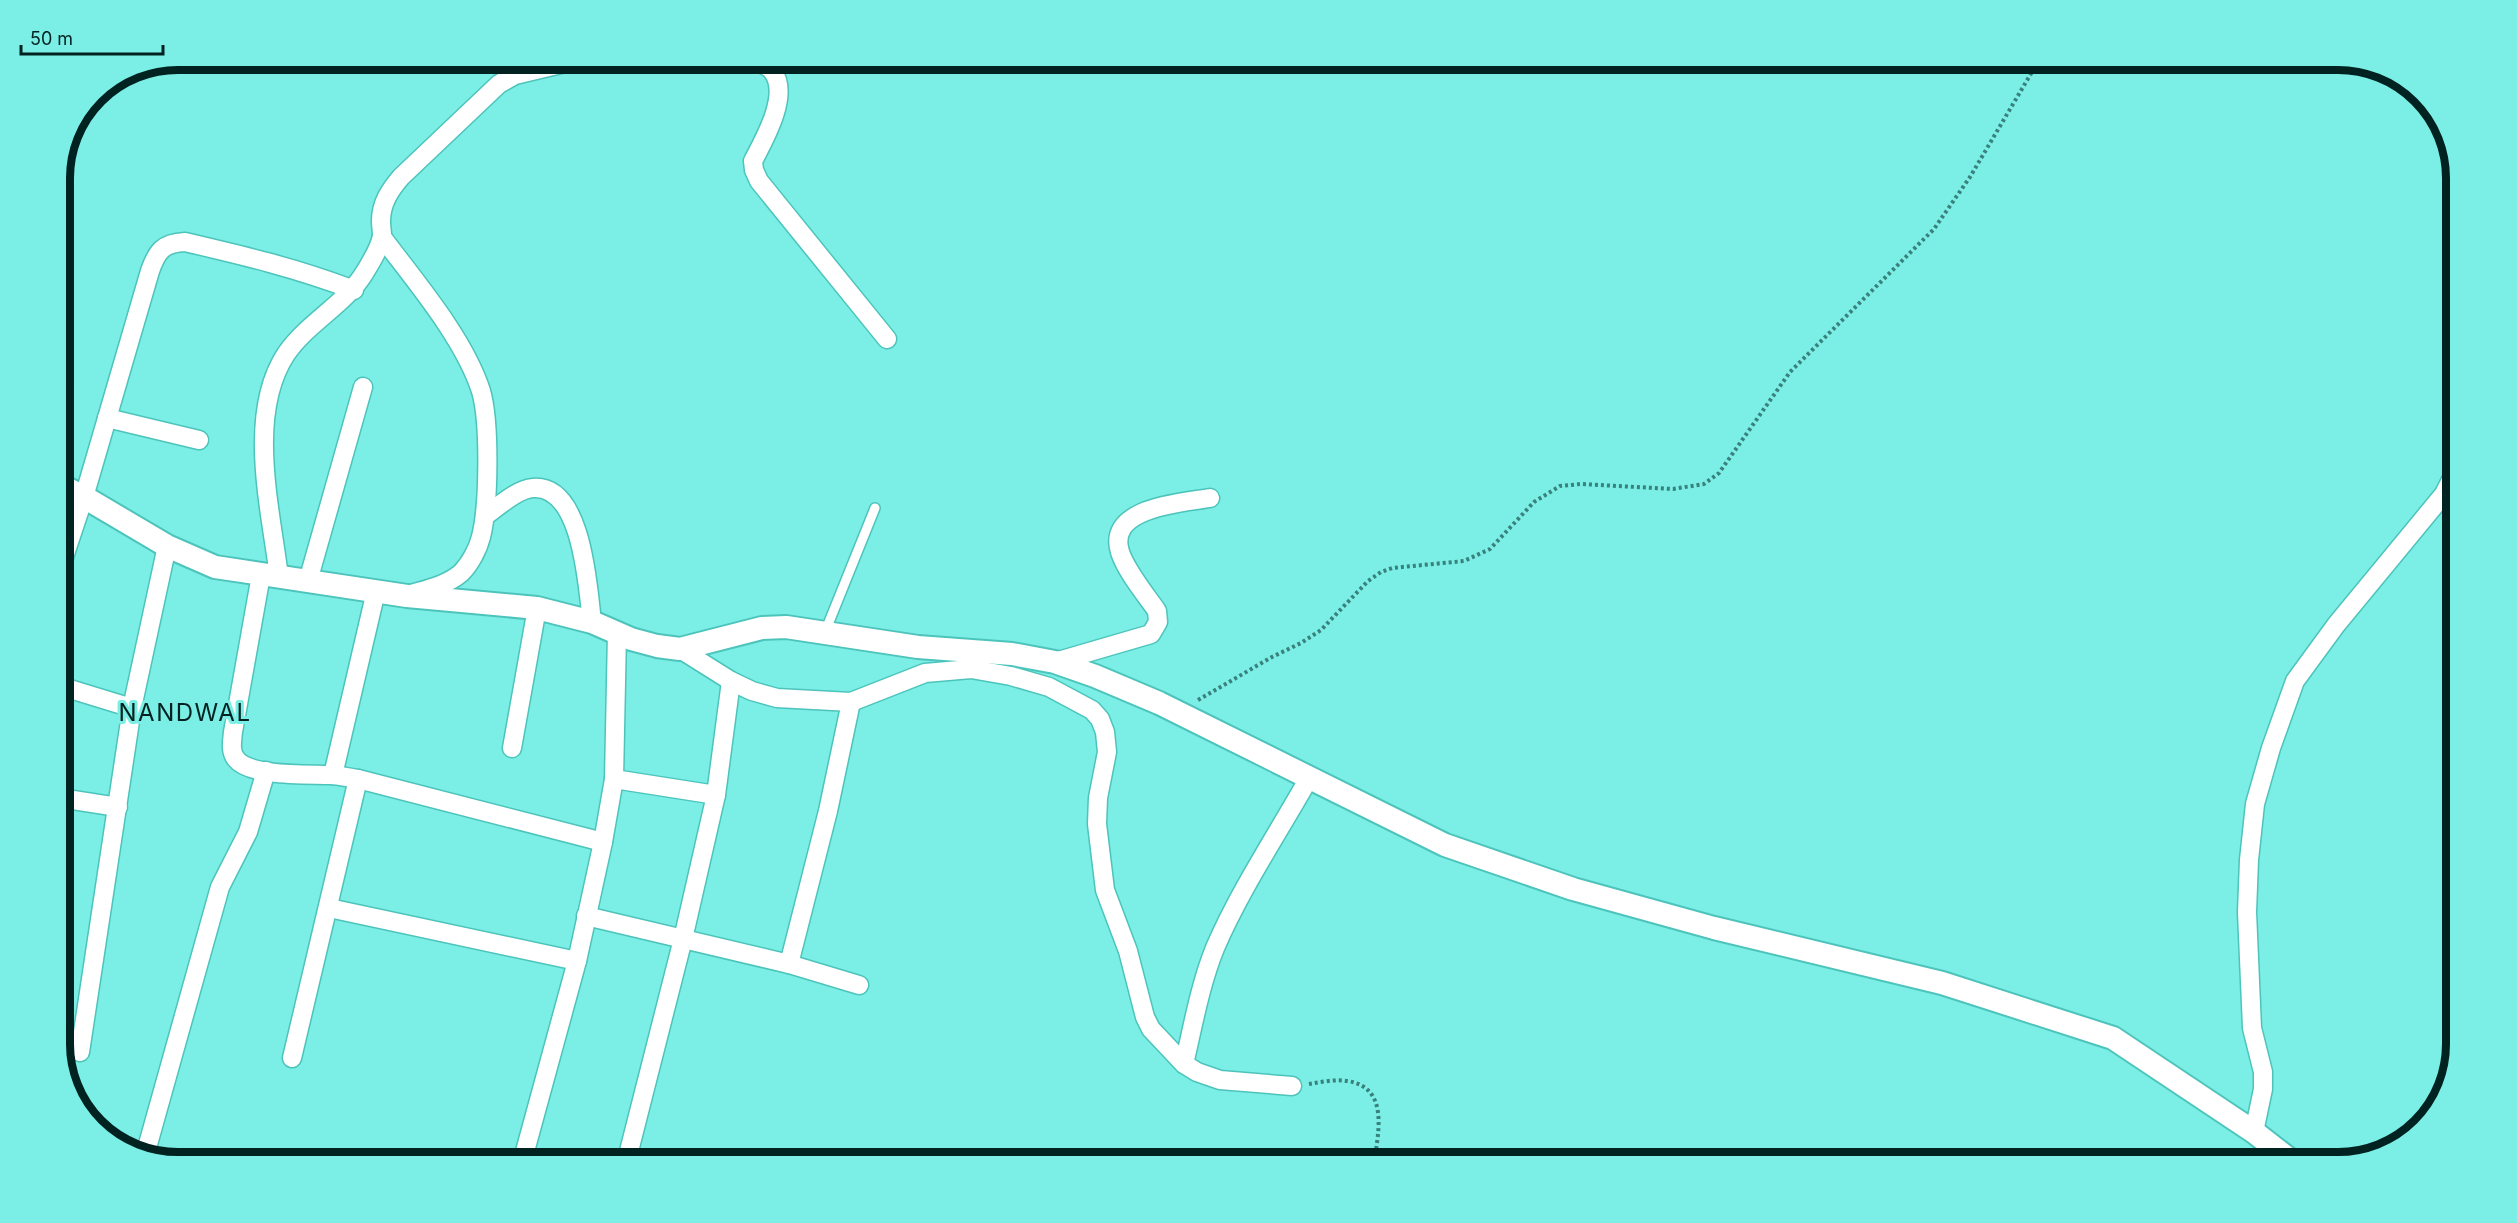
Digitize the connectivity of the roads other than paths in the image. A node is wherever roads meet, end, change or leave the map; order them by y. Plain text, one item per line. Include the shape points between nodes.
1 (532, 71) edge
2 (772, 71) edge
3 (382, 237) junction
4 (354, 290) junction
5 (887, 339) dead end
6 (363, 387) dead end
7 (107, 418) junction
8 (199, 440) dead end
9 (71, 490) edge
10 (2446, 490) edge
11 (84, 497) junction
12 (1210, 498) dead end
13 (875, 508) dead end
14 (485, 516) junction
15 (71, 534) edge
16 (167, 546) junction
17 (270, 576) junction
18 (308, 581) junction
19 (376, 591) junction
20 (407, 596) junction
21 (537, 608) junction
22 (592, 622) junction
23 (825, 632) junction
24 (617, 633) junction
25 (680, 649) junction
26 (1055, 662) junction
27 (731, 681) junction
28 (71, 689) edge
29 (851, 702) junction
30 (132, 708) junction
31 (512, 748) dead end
32 (266, 771) junction
33 (333, 775) junction
34 (1309, 778) junction
35 (358, 779) junction
36 (614, 779) junction
37 (716, 795) junction
38 (71, 800) edge
39 (118, 807) junction
40 (603, 842) junction
41 (329, 908) junction
42 (586, 916) junction
43 (683, 939) junction
44 (577, 961) junction
45 (789, 964) junction
46 (860, 985) dead end
47 (80, 1052) dead end
48 (292, 1058) dead end
49 (1184, 1064) junction
50 (1292, 1086) road end
51 (2254, 1132) junction
52 (147, 1148) edge
53 (525, 1152) edge
54 (629, 1152) edge
55 (2280, 1152) edge

1 - 3 street via 515,75 481,99 389,192 383,205
2 - 5 street via 777,80 776,109 753,161 757,176
3 - 4 street
3 - 14 street via 444,321 481,391 487,426
4 - 7 street via 301,270 185,242 163,247 155,255
4 - 17 street via 306,331 286,354 267,405 264,427
6 - 18 street
7 - 8 street
7 - 11 street
9 - 11 street
10 - 51 street via 2303,668 2288,697 2271,748 2256,804 2249,860 2247,931 2252,1028 2263,1089
11 - 15 street
11 - 16 street
12 - 26 street via 1143,511 1132,517 1120,533 1120,553 1157,611 1158,622 1151,633
13 - 23 lane
14 - 20 street via 481,539 461,572 444,584
14 - 22 street via 531,488 545,490 563,503 581,544
16 - 17 street via 215,567
16 - 30 street
17 - 18 street
17 - 32 street via 231,750 246,766
18 - 19 street
19 - 20 street
19 - 33 street
20 - 21 street
21 - 22 street
21 - 31 street
22 - 24 street
23 - 25 street via 762,628
23 - 26 street
24 - 25 street
24 - 36 street
25 - 27 street
26 - 34 street via 1168,707
27 - 29 street via 777,698
27 - 37 street
28 - 30 street
29 - 45 street
29 - 49 street via 925,673 971,669 1049,687 1092,710 1105,732 1107,752 1097,824 1105,891 1128,951 1145,1017
30 - 39 street
32 - 33 street
32 - 52 street via 248,832 220,887
33 - 35 street
34 - 49 street via 1215,949
34 - 51 street via 1445,845 1573,889 1942,983 2113,1038
35 - 40 street
35 - 41 street
36 - 37 street
36 - 40 street
37 - 43 street
38 - 39 street
39 - 47 street
40 - 42 street
41 - 44 street
41 - 48 street
42 - 43 street
42 - 44 street
43 - 45 street
43 - 54 street
44 - 53 street
45 - 46 street
49 - 50 street via 1220,1080
51 - 55 street

